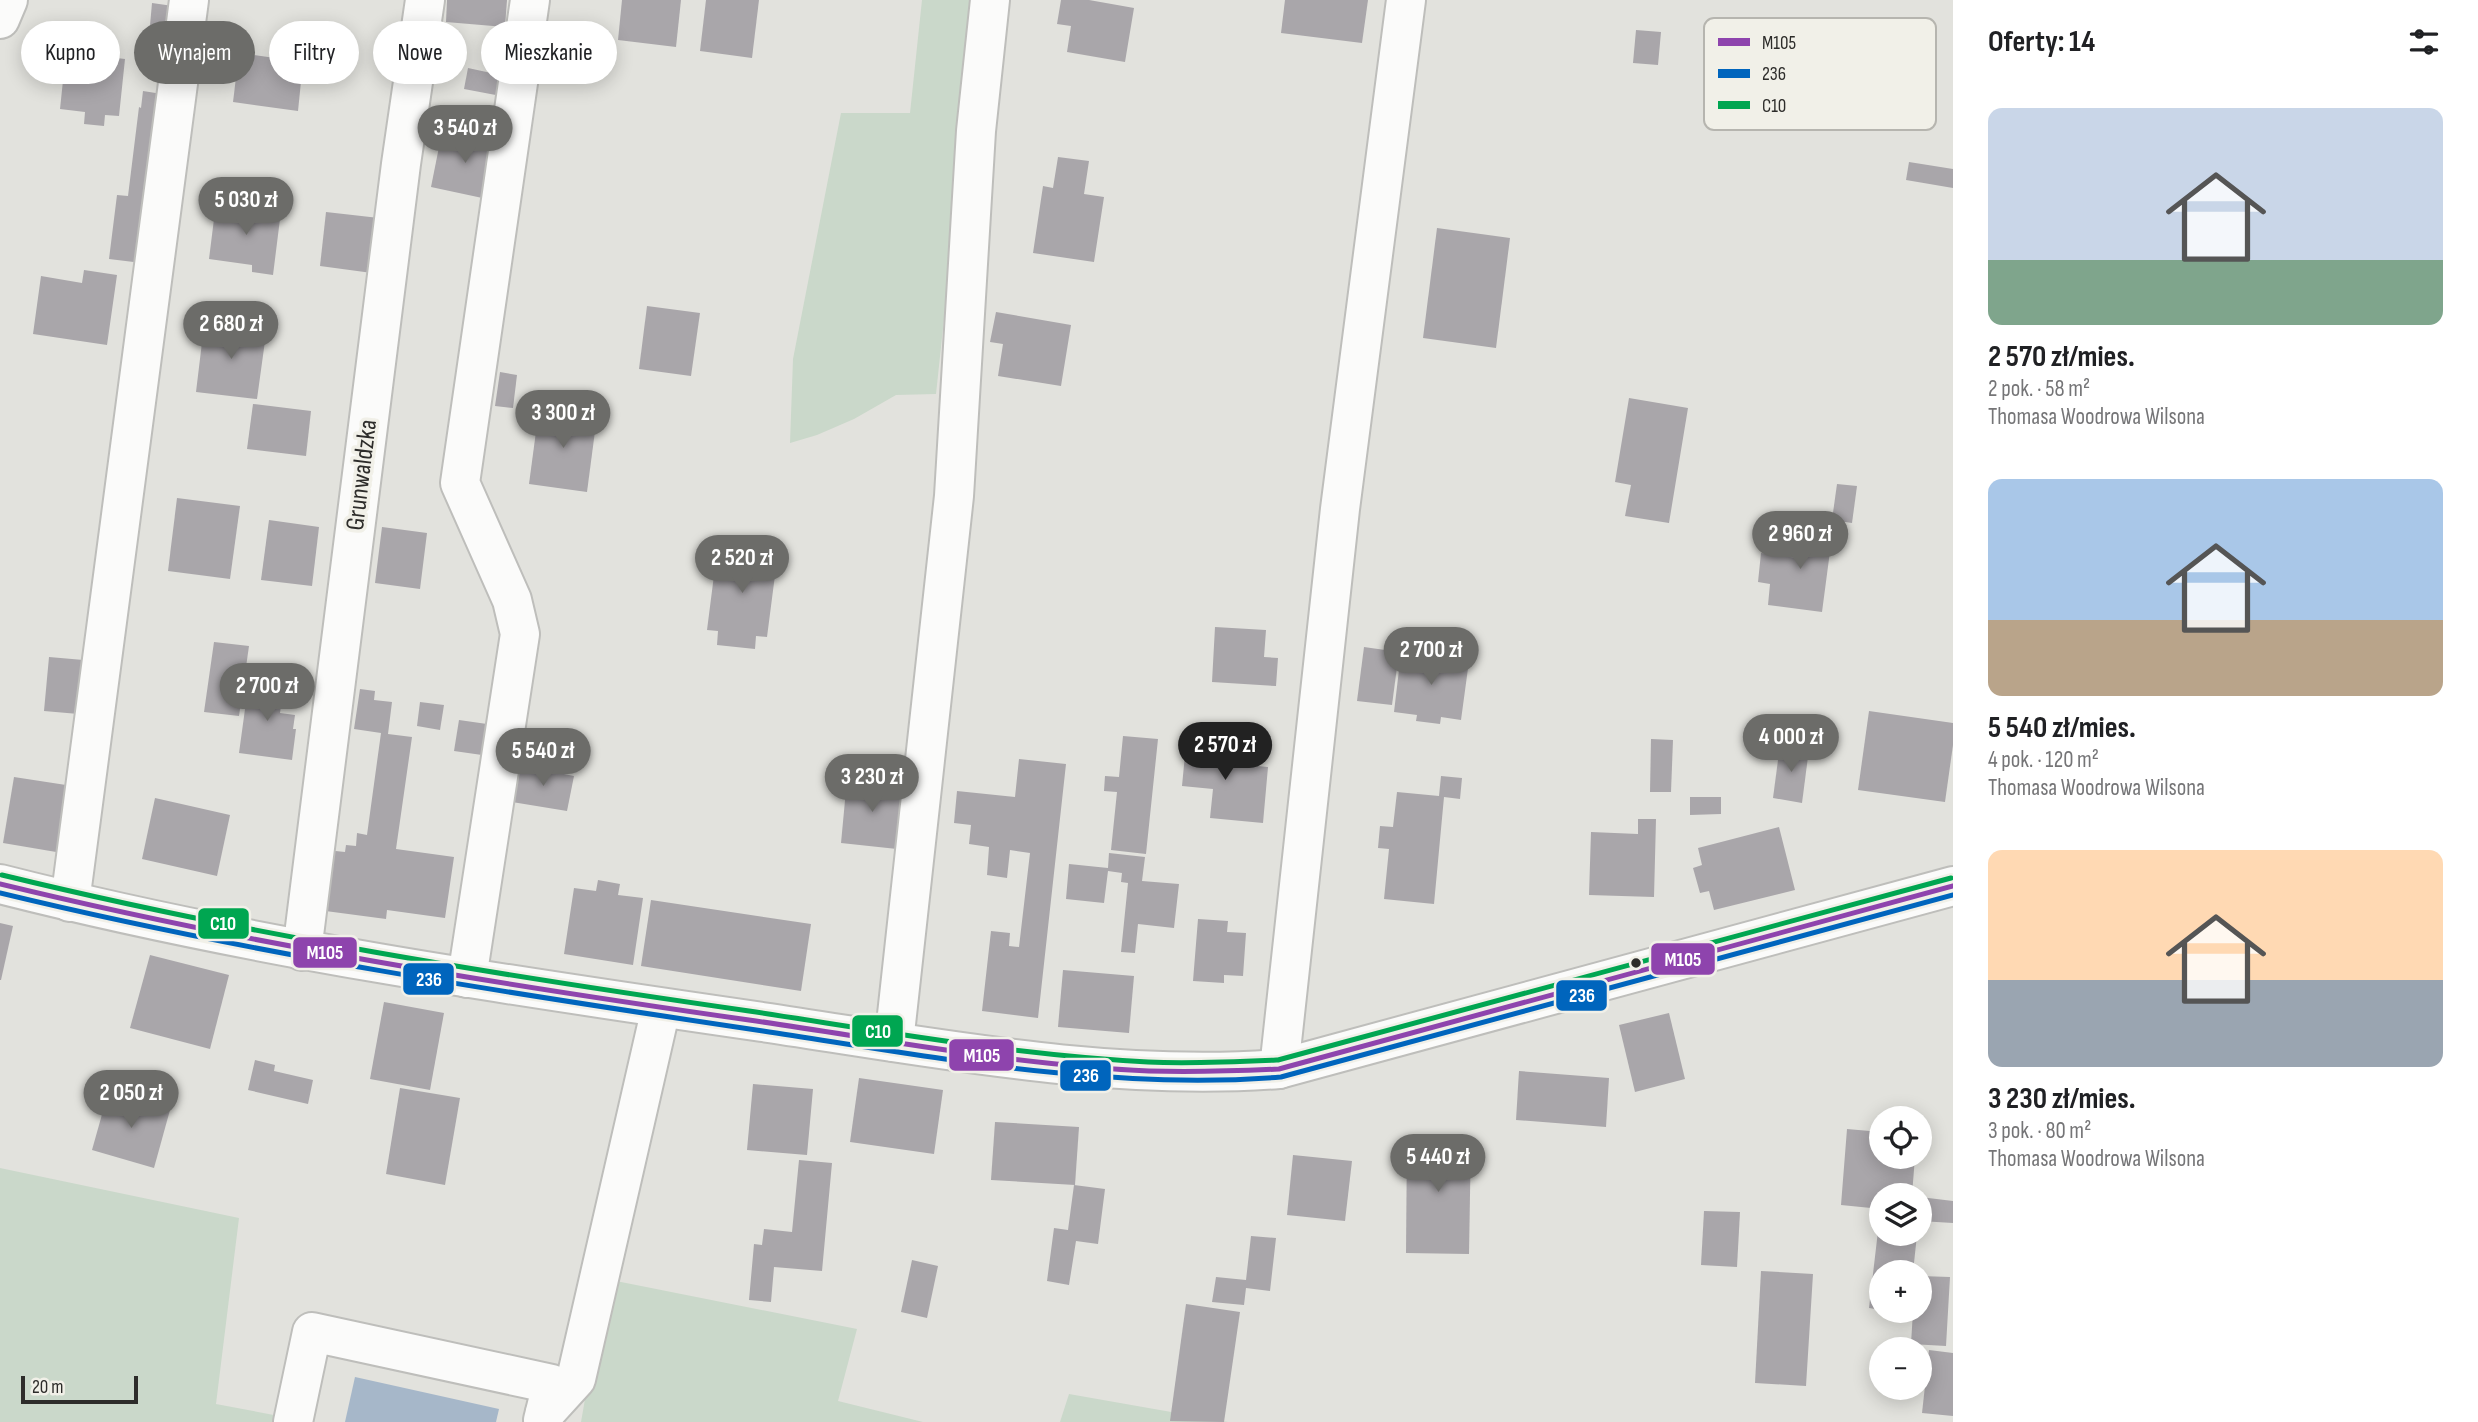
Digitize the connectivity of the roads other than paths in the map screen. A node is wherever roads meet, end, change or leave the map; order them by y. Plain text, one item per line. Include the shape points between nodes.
1 (8, 0) edge
2 (189, 0) edge
3 (425, 0) edge
4 (530, 0) edge
5 (990, 0) edge
6 (1406, 0) edge
7 (0, 19) edge
8 (0, 884) edge
9 (1953, 886) edge
10 (70, 902) junction
11 (302, 951) junction
12 (467, 978) junction
13 (661, 1008) junction
14 (894, 1042) junction
15 (1279, 1069) junction
16 (544, 1418) edge
17 (293, 1422) edge

1 - 7 street
2 - 10 street
3 - 11 street, Grunwaldzka
4 - 12 street via 460,483 512,600 520,634
5 - 14 street via 976,131 954,495
6 - 15 street via 1340,509
8 - 10 street
9 - 15 street
10 - 11 street
11 - 12 street
12 - 13 street
13 - 14 street
13 - 16 street via 576,1379
14 - 15 street via 1124,1069
16 - 17 street via 552,1384 312,1332

